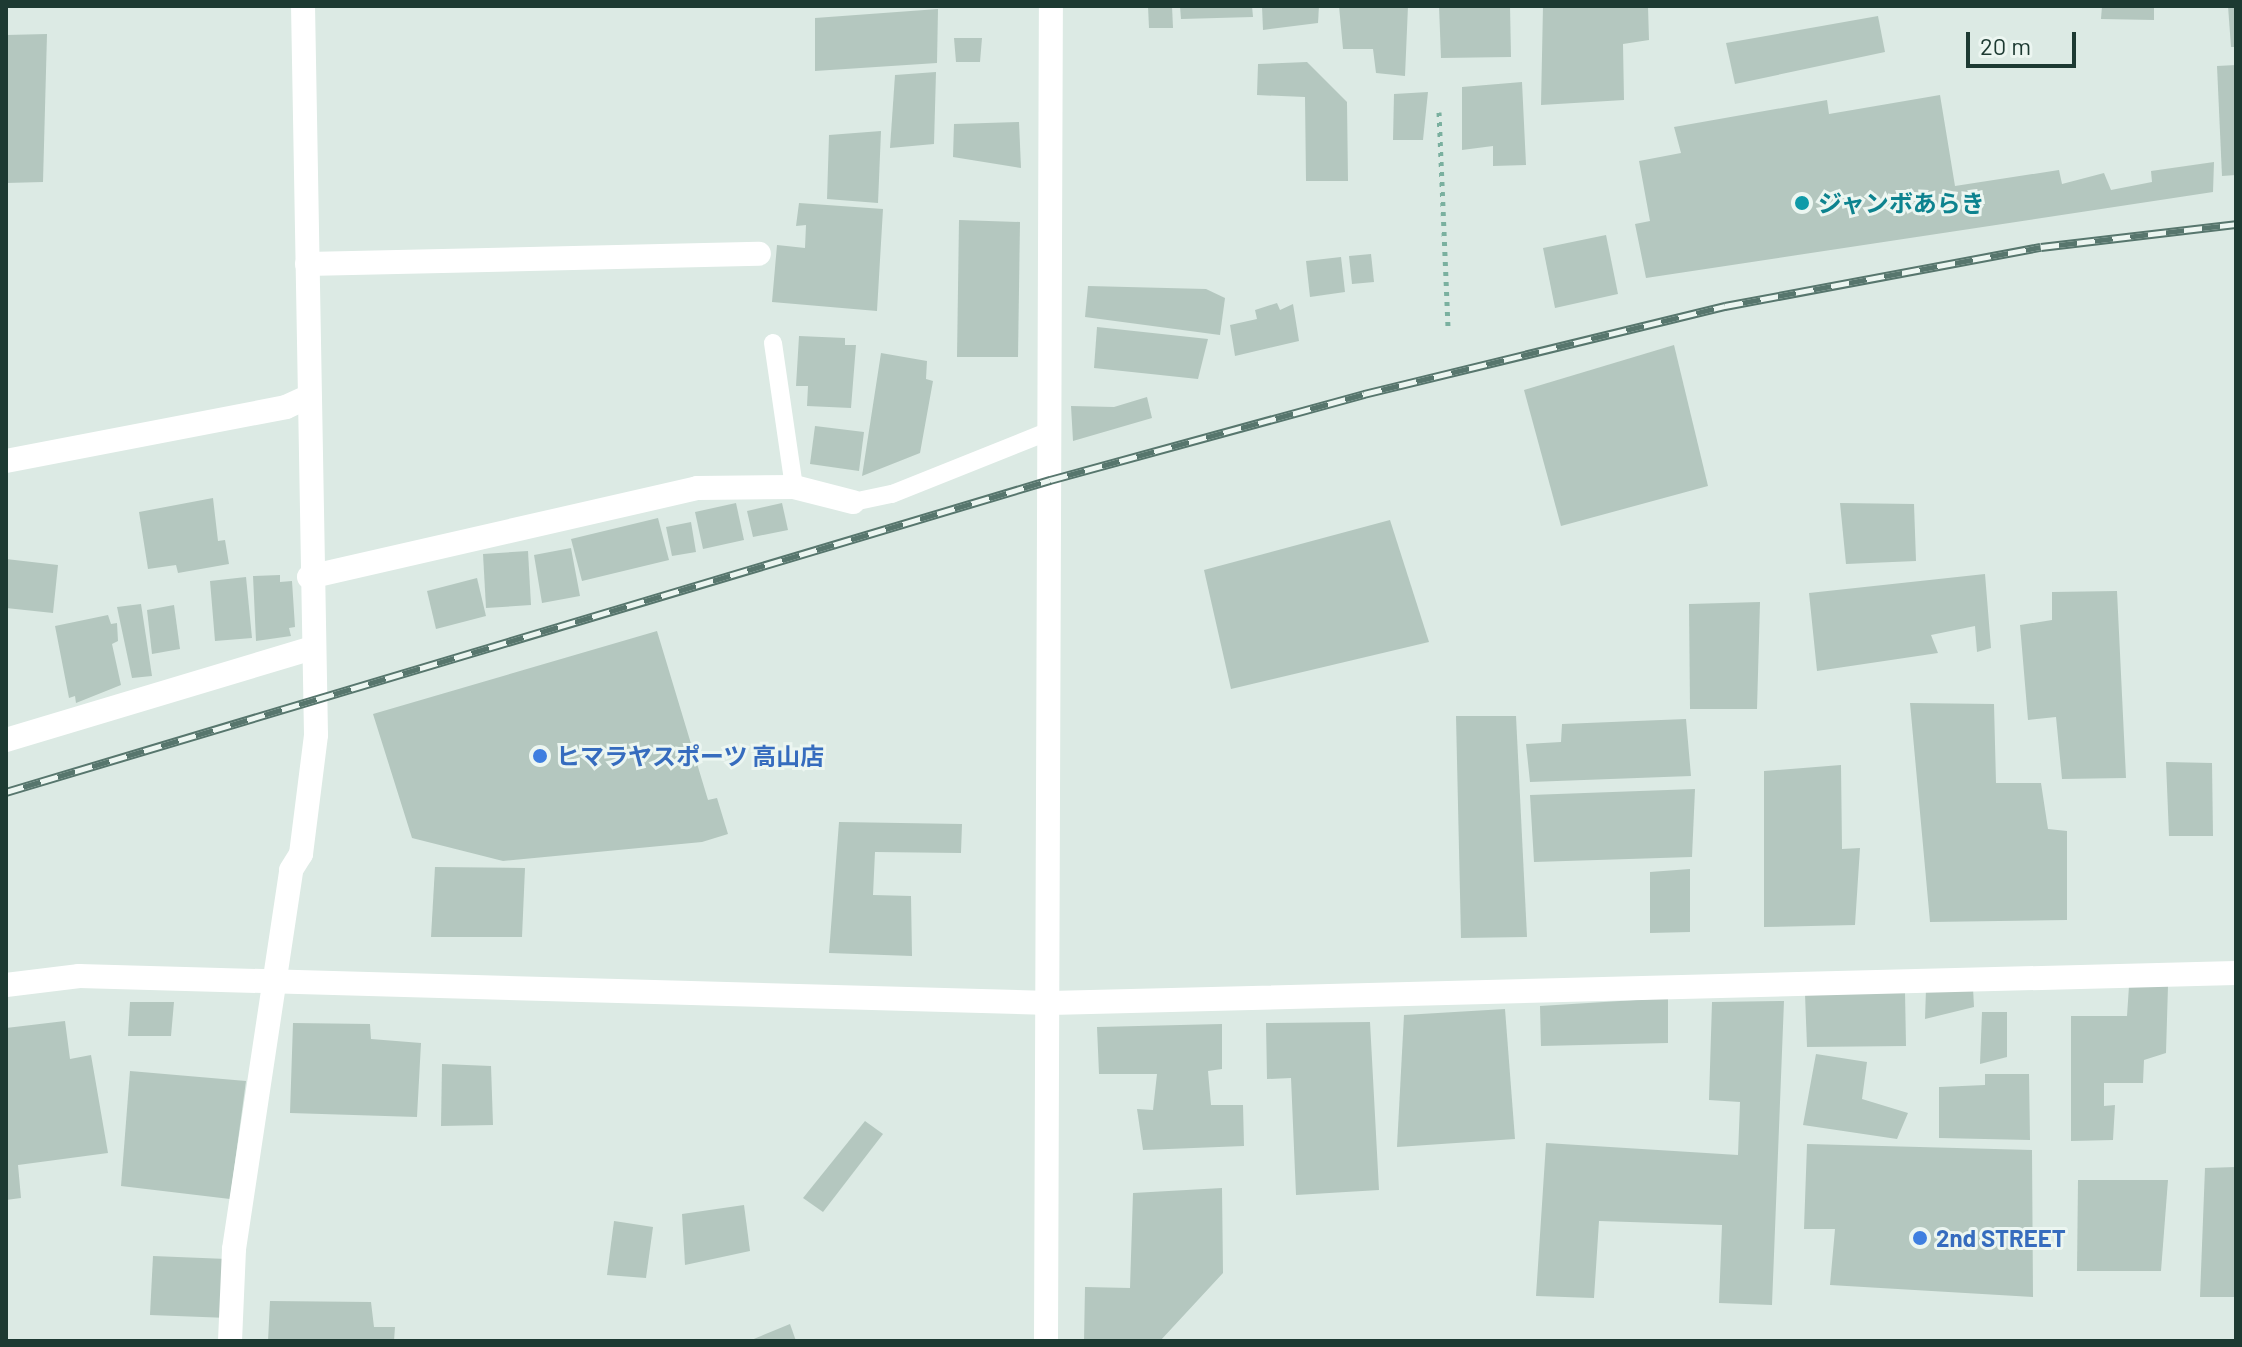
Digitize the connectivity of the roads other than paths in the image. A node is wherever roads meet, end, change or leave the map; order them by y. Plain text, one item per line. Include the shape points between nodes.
1 (303, 6) edge
2 (1051, 6) edge
3 (759, 254) dead end
4 (307, 264) junction
5 (773, 343) dead end
6 (307, 397) junction
7 (1052, 430) junction
8 (6, 461) edge
9 (794, 487) junction
10 (853, 502) joint
11 (309, 577) junction
12 (313, 648) junction
13 (6, 740) edge
14 (2236, 973) edge
15 (277, 982) junction
16 (6, 985) edge
17 (1050, 1003) junction
18 (230, 1341) edge
19 (1046, 1341) edge

1 - 4 street
2 - 7 street
3 - 4 street
4 - 6 street
5 - 9 lane
6 - 8 street via 286,407
6 - 11 street
7 - 10 lane via 892,494
7 - 17 street
9 - 10 street
9 - 11 street via 697,488
11 - 12 street
12 - 13 street
12 - 15 street via 317,666 311,788 301,854 291,870
14 - 17 street
15 - 16 street via 79,976
15 - 17 street
15 - 18 street via 234,1249
17 - 19 street

